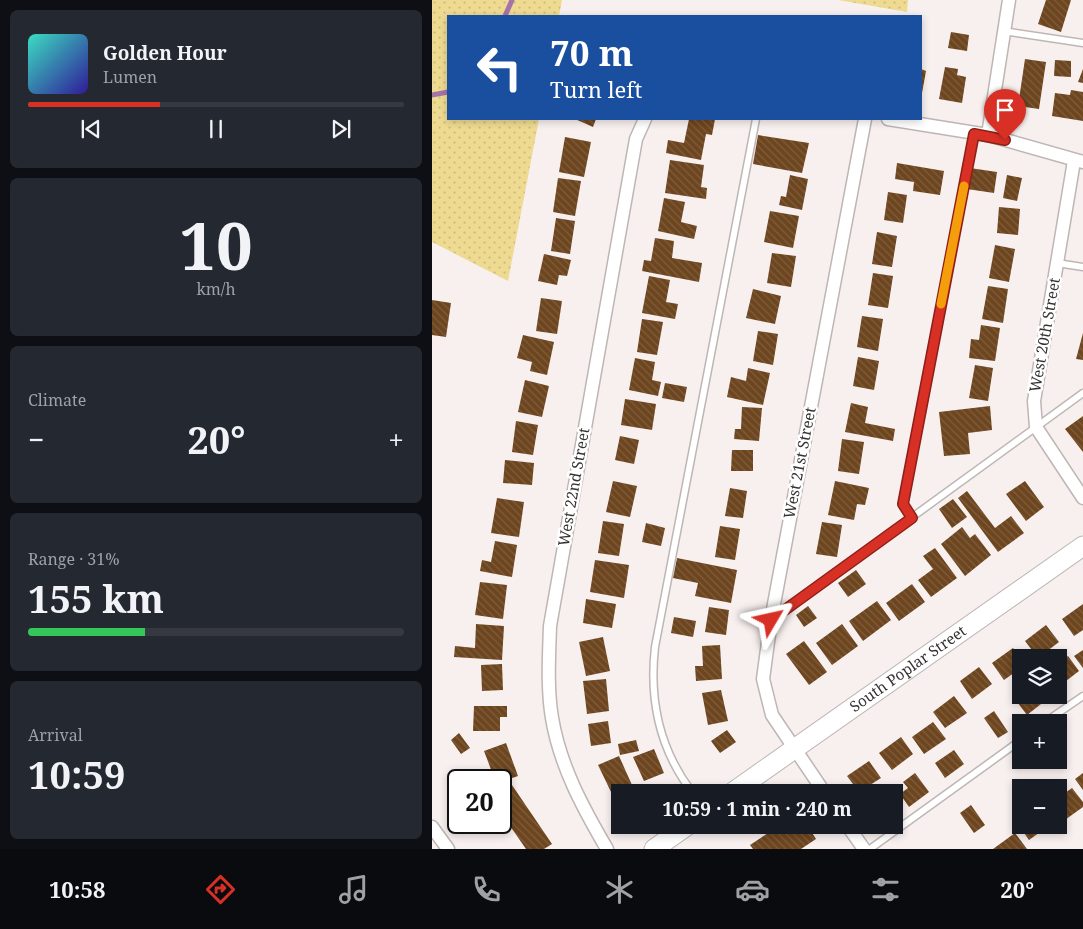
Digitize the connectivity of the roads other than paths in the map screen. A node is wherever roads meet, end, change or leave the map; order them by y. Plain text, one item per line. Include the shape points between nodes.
1 (1009, 0) edge
2 (1003, 31) junction
3 (1082, 43) edge
4 (645, 120) edge
5 (756, 120) edge
6 (865, 120) edge
7 (894, 120) edge
8 (974, 134) junction
9 (988, 135) junction
10 (1078, 161) edge
11 (1057, 263) junction
12 (1082, 267) edge
13 (1082, 394) edge
14 (1036, 427) junction
15 (1082, 498) edge
16 (912, 518) junction
17 (1082, 546) edge
18 (771, 620) junction
19 (1082, 696) edge
20 (1056, 714) edge
21 (1012, 746) edge
22 (793, 749) junction
23 (686, 784) edge
24 (744, 784) edge
25 (818, 784) edge
26 (432, 827) edge
27 (675, 834) edge
28 (853, 834) edge
29 (448, 849) edge
30 (607, 849) edge
31 (654, 849) edge
32 (864, 849) edge
33 (870, 849) edge

1 - 2 street
2 - 3 lane
2 - 9 street
4 - 30 street, West 22nd Street via 636,139 550,626 548,674 552,718 564,765 586,814
5 - 23 lane via 652,674 662,737
6 - 18 street, West 21st Street
7 - 8 street
8 - 9 street
8 - 16 lane via 903,504
9 - 10 street
10 - 11 street, West 20th Street
11 - 12 lane
11 - 14 street, West 20th Street via 1034,401
13 - 14 lane
14 - 15 street, West 20th Street
14 - 16 lane
16 - 18 lane
17 - 22 main road, South Poplar Street
18 - 22 street, West 21st Street via 763,679 772,715
19 - 20 lane
21 - 33 lane
22 - 24 main road, South Poplar Street
22 - 25 street, West 21st Street
26 - 29 street
27 - 31 main road
28 - 32 street

